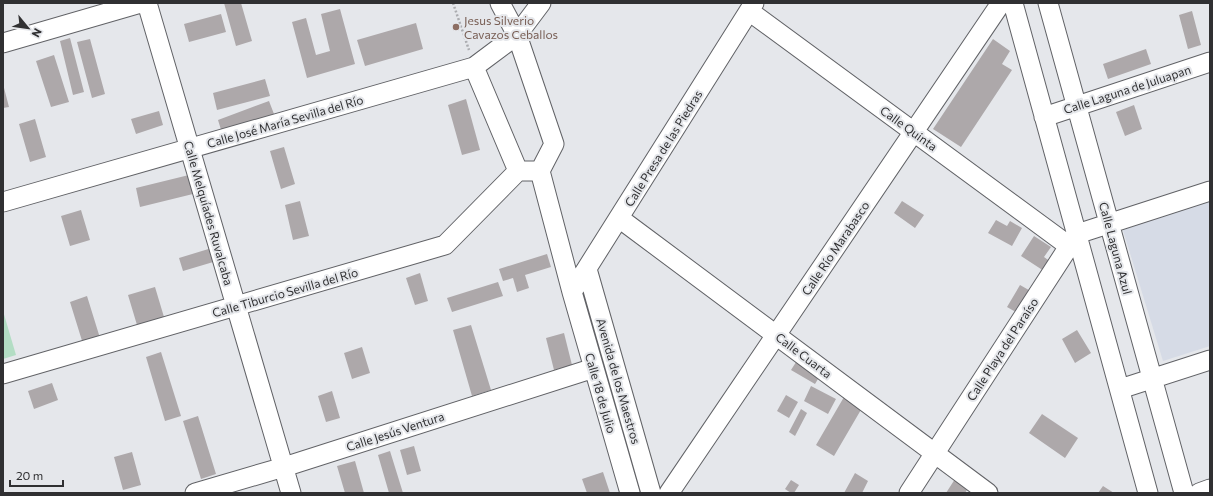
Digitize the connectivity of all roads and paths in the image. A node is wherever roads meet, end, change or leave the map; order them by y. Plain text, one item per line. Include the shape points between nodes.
1 (141, 3) edge
2 (147, 3) edge
3 (453, 3) edge
4 (500, 3) edge
5 (541, 3) edge
6 (1001, 3) edge
7 (1013, 3) edge
8 (1048, 3) edge
9 (751, 7) edge
10 (517, 35) junction
11 (3, 43) edge
12 (1210, 62) edge
13 (474, 67) junction
14 (1076, 106) junction
15 (1044, 117) junction
16 (913, 132) junction
17 (190, 148) junction
18 (518, 171) junction
19 (540, 171) junction
20 (1210, 191) edge
21 (3, 202) edge
22 (619, 218) junction
23 (1109, 223) junction
24 (1073, 240) junction
25 (587, 270) junction
26 (572, 292) junction
27 (236, 306) junction
28 (776, 335) junction
29 (1210, 360) edge
30 (594, 368) junction
31 (3, 374) edge
32 (1152, 378) junction
33 (1120, 389) junction
34 (935, 453) junction
35 (284, 467) junction
36 (1144, 489) edge
37 (1210, 489) edge
38 (195, 493) edge
39 (292, 493) edge
40 (630, 493) edge
41 (651, 493) edge
42 (669, 493) edge
43 (909, 493) edge
44 (988, 493) edge
45 (1184, 493) edge
46 (1199, 493) edge

1 - 11 street
2 - 17 street, Calle Melquíades Ruvalcaba
3 - 13 path
4 - 10 street
5 - 10 street
6 - 16 street, Calle Río Marabasco
7 - 15 street
8 - 14 street, Calle Laguna Azul
9 - 16 street, Calle Quinta
9 - 22 street, Calle Presa de las Piedras
10 - 13 street
10 - 19 street via 554,144
12 - 14 street, Calle Laguna de Juluapan
13 - 17 street, Calle José María Sevilla del Río
13 - 18 street
14 - 15 street, Calle Laguna de Juluapan
14 - 23 street, Calle Laguna Azul
15 - 24 street
16 - 24 street, Calle Quinta
16 - 28 street, Calle Río Marabasco
17 - 21 street, Calle José María Sevilla del Río
17 - 27 street, Calle Melquíades Ruvalcaba
18 - 19 street
18 - 27 street, Calle Tiburcio Sevilla del Río via 445,245
19 - 26 street, Calle 18 de Julio
20 - 23 street
22 - 25 street, Calle Presa de las Piedras
22 - 28 street, Calle Cuarta
23 - 24 street
23 - 32 street, Calle Laguna Azul
24 - 33 street
24 - 34 street, Calle Playa del Paraíso
25 - 26 street, Calle Presa de las Piedras
25 - 41 street, Avenida de los Maestros
26 - 30 street, Calle 18 de Julio
27 - 31 street, Calle Tiburcio Sevilla del Río
27 - 35 street, Calle Melquíades Ruvalcaba
28 - 34 street, Calle Cuarta
28 - 42 street, Calle Río Marabasco
29 - 32 street
30 - 35 street, Calle Jesús Ventura
30 - 40 street, Calle 18 de Julio
32 - 33 street
32 - 45 street, Calle Laguna Azul
33 - 36 street
34 - 43 street, Calle Playa del Paraíso
34 - 44 street, Calle Cuarta
35 - 38 street, Calle Jesús Ventura
35 - 39 street, Calle Melquíades Ruvalcaba
37 - 46 street

